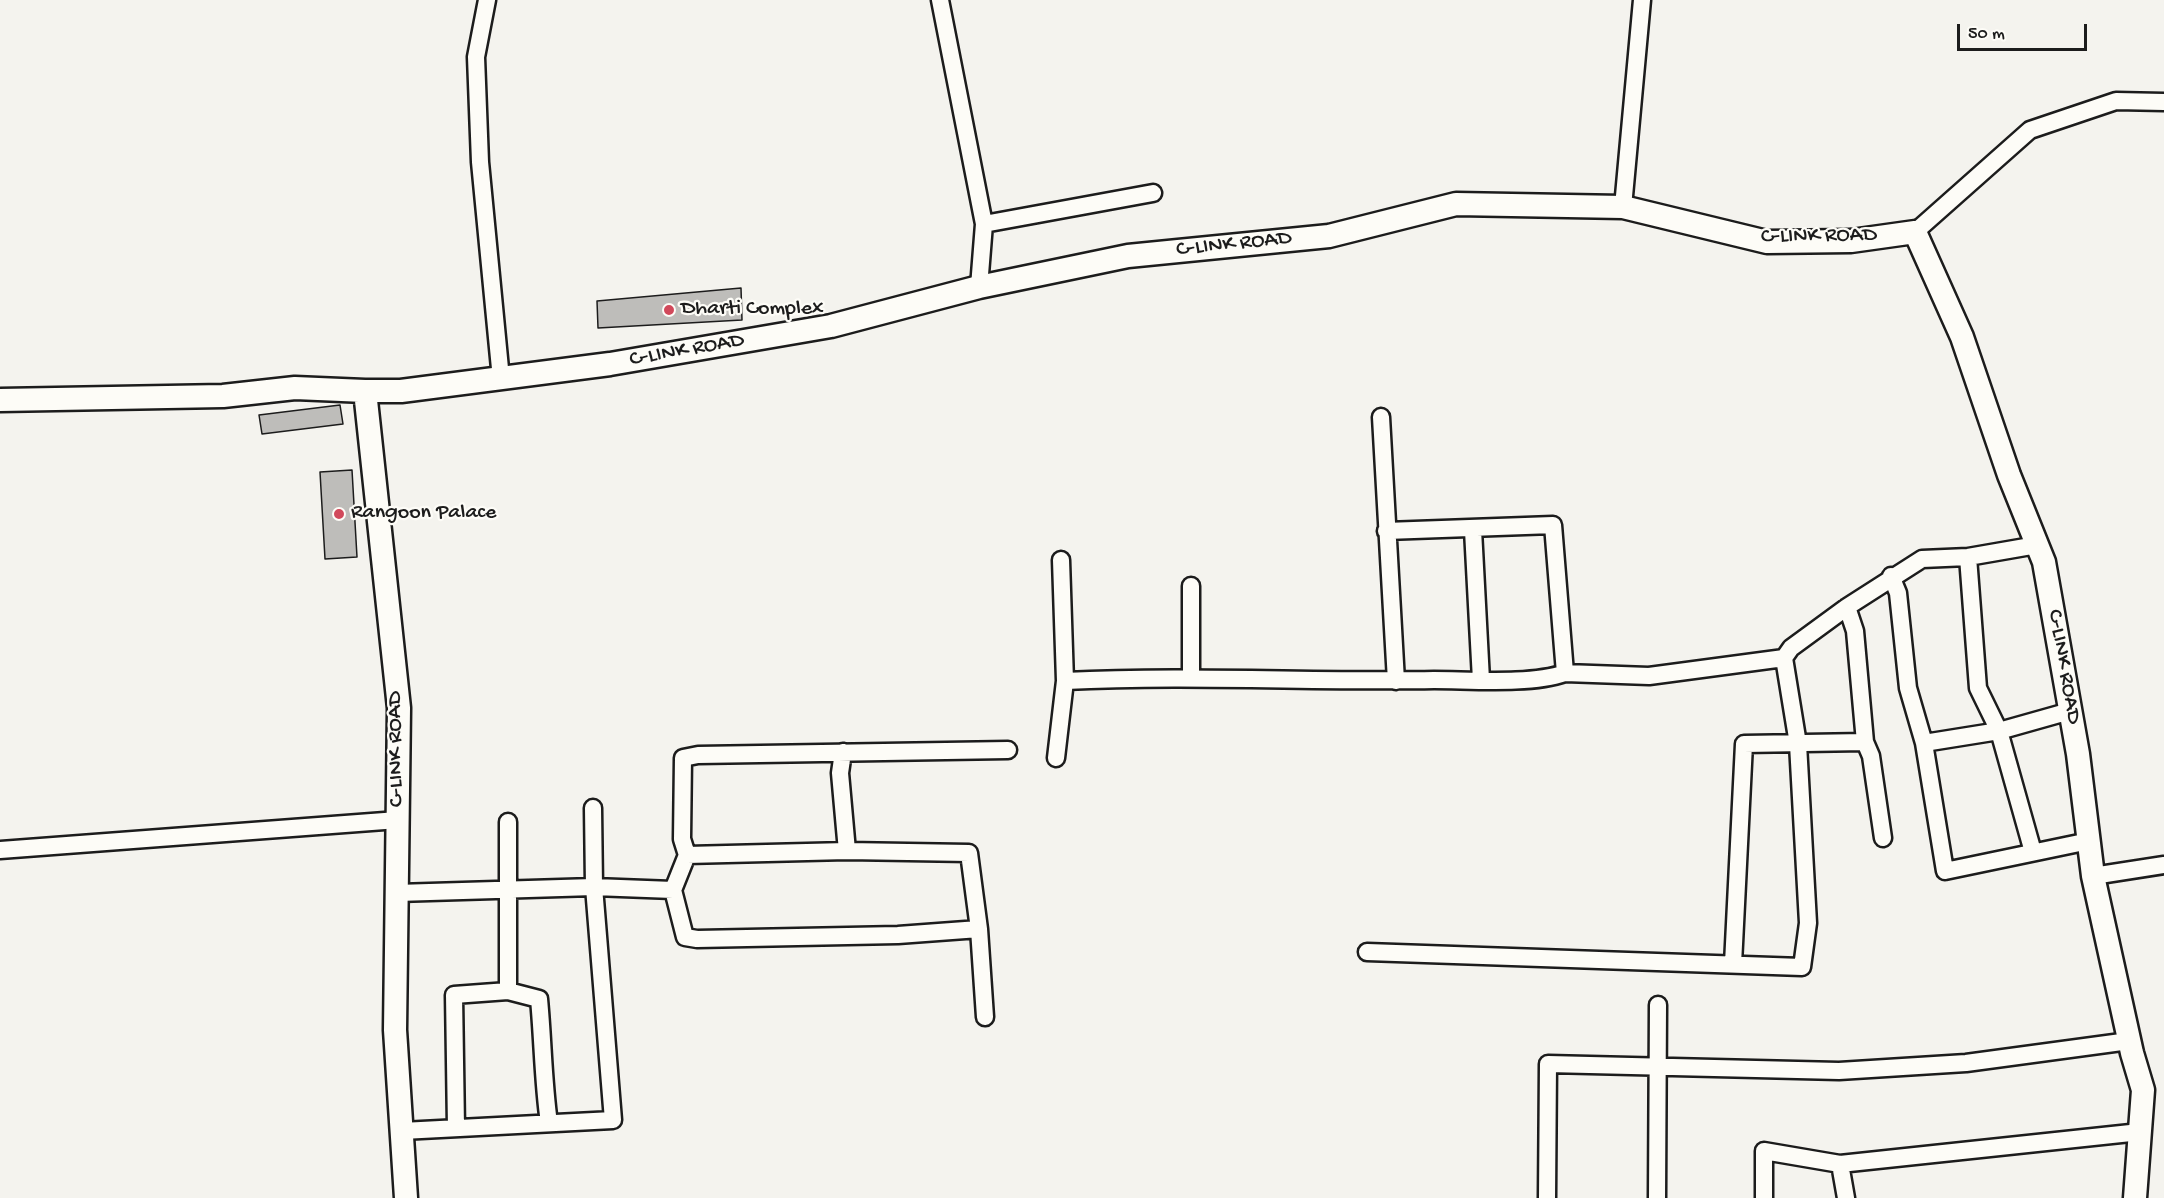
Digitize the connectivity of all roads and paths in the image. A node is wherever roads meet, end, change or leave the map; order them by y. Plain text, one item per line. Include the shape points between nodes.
1 (487, 0) edge
2 (940, 0) edge
3 (1642, 0) edge
4 (2164, 102) edge
5 (1153, 193) dead end
6 (1623, 207) junction
7 (984, 224) junction
8 (1916, 232) junction
9 (980, 287) junction
10 (501, 379) junction
11 (365, 391) junction
12 (0, 400) edge
13 (1381, 417) dead end
14 (1473, 530) junction
15 (1386, 531) junction
16 (2037, 545) junction
17 (1968, 557) junction
18 (1060, 560) dead end
19 (1891, 576) junction
20 (1191, 586) dead end
21 (1847, 607) junction
22 (1784, 658) junction
23 (1565, 673) junction
24 (1191, 678) junction
25 (1481, 680) junction
26 (1065, 681) junction
27 (1396, 681) junction
28 (2070, 711) junction
29 (1999, 731) junction
30 (1865, 742) junction
31 (1924, 743) junction
32 (1798, 744) junction
33 (1008, 750) dead end
34 (843, 752) junction
35 (1056, 758) dead end
36 (593, 808) dead end
37 (398, 820) junction
38 (508, 822) dead end
39 (1883, 838) dead end
40 (2089, 841) junction
41 (0, 850) edge
42 (847, 851) junction
43 (2033, 852) junction
44 (687, 855) junction
45 (2164, 865) edge
46 (2093, 876) junction
47 (594, 887) junction
48 (506, 890) junction
49 (673, 890) junction
50 (397, 893) junction
51 (979, 929) junction
52 (1367, 952) dead end
53 (1733, 964) junction
54 (508, 991) junction
55 (1658, 1005) dead end
56 (985, 1017) dead end
57 (2129, 1041) junction
58 (1658, 1067) junction
59 (549, 1123) junction
60 (456, 1128) junction
61 (402, 1131) junction
62 (2139, 1132) junction
63 (1840, 1164) junction
64 (406, 1198) edge
65 (1547, 1198) edge
66 (1657, 1198) edge
67 (1764, 1198) edge
68 (1846, 1198) edge
69 (2135, 1198) edge

1 - 10 street via 476,57 480,162
2 - 7 street
3 - 6 street
4 - 8 street via 2116,101 2030,130
5 - 7 street
6 - 8 street, C-LINK ROAD via 1767,242 1851,241
6 - 9 street, C-LINK ROAD via 1456,204 1329,236 1128,256
7 - 9 street
8 - 16 street, C-LINK ROAD via 1962,337
9 - 10 street, C-LINK ROAD via 831,326
10 - 11 street, C-LINK ROAD via 401,391
11 - 12 street via 296,388 223,396
11 - 37 street, C-LINK ROAD via 399,708
13 - 15 street
14 - 15 street
14 - 23 street via 1553,525
14 - 25 street
15 - 27 street
16 - 17 street
16 - 28 street, C-LINK ROAD via 2044,562
17 - 19 street via 1922,559
17 - 29 street via 1978,688
18 - 26 street
19 - 21 street
19 - 31 street via 1898,593 1908,688
20 - 24 street
21 - 22 street via 1791,648
21 - 30 street via 1855,632
22 - 23 street via 1648,676
22 - 32 street
23 - 25 street
24 - 26 street
24 - 27 street
25 - 27 street
26 - 35 street
28 - 29 street
28 - 40 street, C-LINK ROAD
29 - 31 street
29 - 43 street
30 - 32 street
30 - 39 street via 1871,756
31 - 43 street via 1945,871
32 - 53 street via 1744,744
32 - 53 street via 1808,923 1802,967
33 - 34 street
34 - 42 street via 840,773
34 - 44 street via 698,754 683,758 682,839
36 - 47 street
37 - 41 street
37 - 50 street, C-LINK ROAD
38 - 48 street
40 - 43 street
40 - 46 street, C-LINK ROAD
42 - 44 street
42 - 51 street via 969,854
44 - 49 street
45 - 46 street
46 - 57 street, C-LINK ROAD
47 - 48 street
47 - 49 street
47 - 59 street via 613,1120
48 - 50 street
48 - 54 street
49 - 51 street via 686,937 697,939 898,935
50 - 61 street, C-LINK ROAD via 395,1030
51 - 56 street
52 - 53 street
54 - 59 street via 539,999
54 - 60 street via 454,995
55 - 58 street
57 - 58 street via 1966,1063 1851,1070
57 - 62 street, C-LINK ROAD via 2143,1090
58 - 65 street via 1548,1064
58 - 66 street
59 - 60 street
60 - 61 street
61 - 64 street, C-LINK ROAD
62 - 63 street
62 - 69 street, C-LINK ROAD
63 - 67 street via 1764,1151
63 - 68 street

